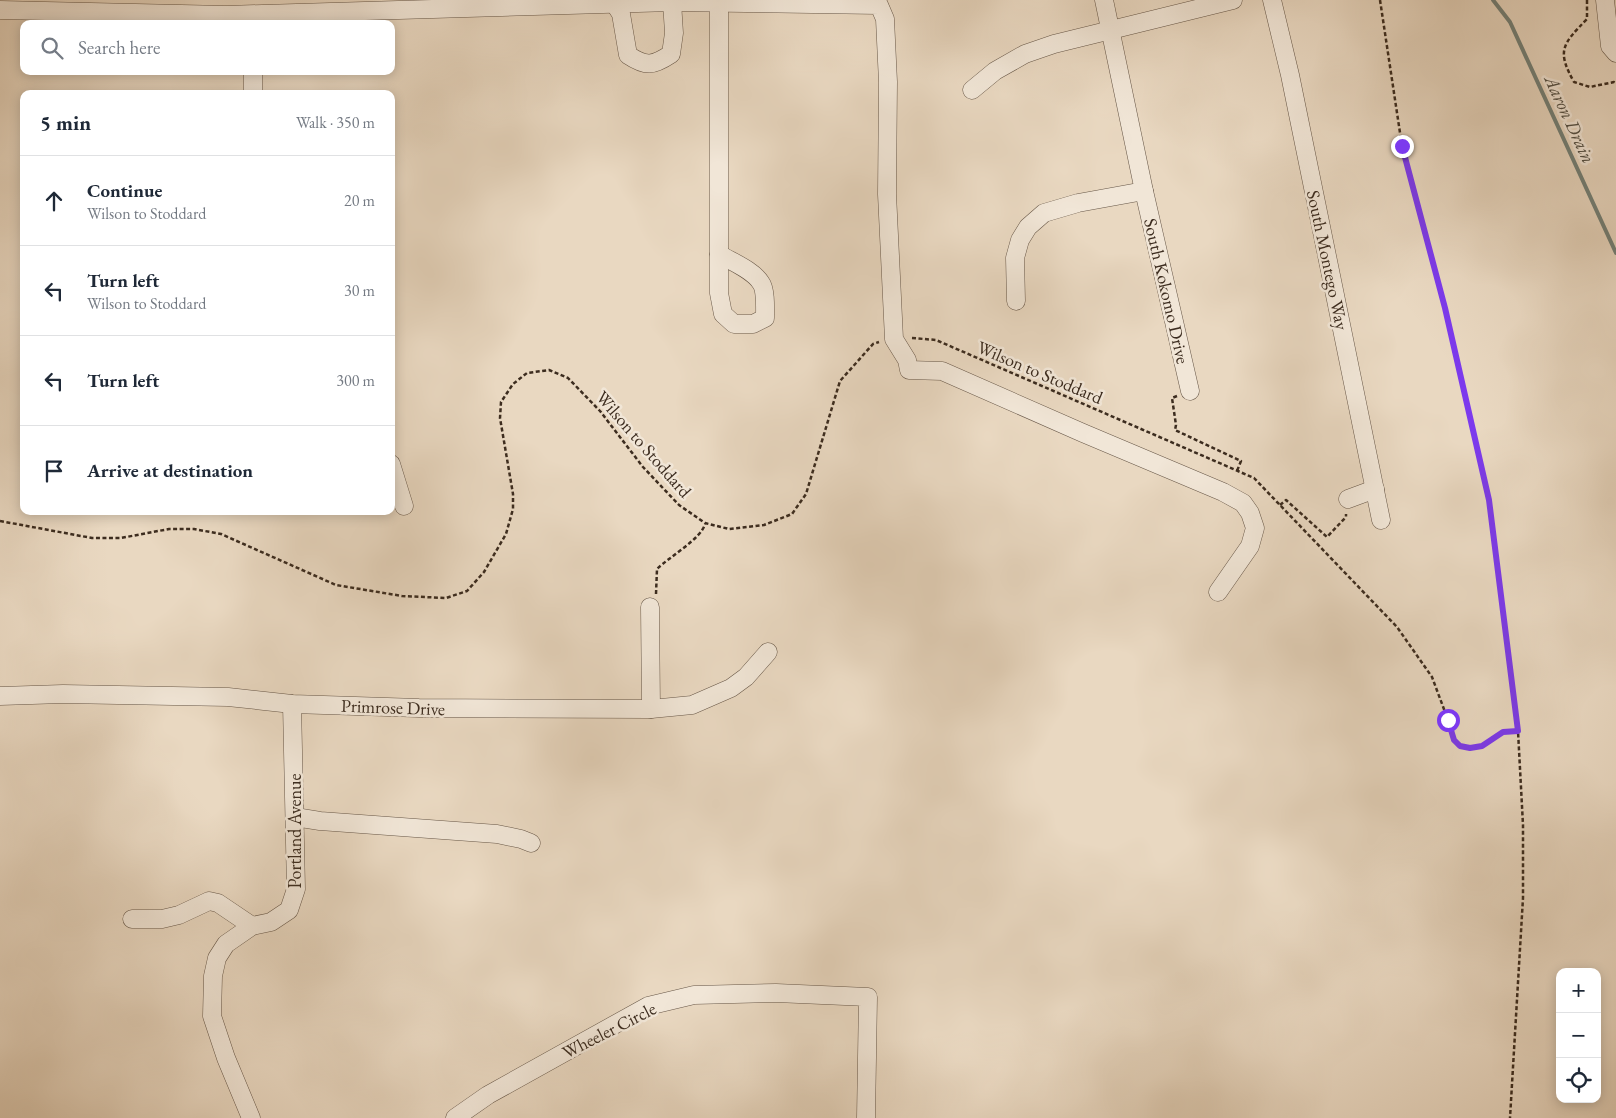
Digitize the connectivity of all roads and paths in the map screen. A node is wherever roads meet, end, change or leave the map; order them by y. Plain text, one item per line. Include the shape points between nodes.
1 (1104, 0) edge
2 (1233, 0) edge
3 (1272, 0) edge
4 (1380, 0) edge
5 (1586, 0) edge
6 (1605, 0) edge
7 (672, 2) junction
8 (614, 3) junction
9 (719, 3) junction
10 (0, 10) edge
11 (254, 13) edge
12 (1110, 30) junction
13 (1616, 53) edge
14 (253, 75) edge
15 (1616, 83) edge
16 (253, 90) edge
17 (972, 90) dead end
18 (1144, 192) junction
19 (719, 254) dead end
20 (1016, 302) dead end
21 (894, 339) junction
22 (1190, 391) joint
23 (1238, 471) junction
24 (395, 477) edge
25 (1375, 489) junction
26 (1348, 499) joint
27 (1280, 505) junction
28 (404, 506) dead end
29 (1381, 520) dead end
30 (0, 521) edge
31 (705, 523) junction
32 (1218, 592) dead end
33 (650, 607) joint
34 (768, 652) dead end
35 (0, 696) edge
36 (292, 704) junction
37 (651, 709) junction
38 (1518, 731) junction
39 (295, 818) junction
40 (531, 843) dead end
41 (132, 919) dead end
42 (252, 926) junction
43 (251, 1118) edge
44 (455, 1118) edge
45 (866, 1118) edge
46 (1510, 1118) edge

1 - 12 street, South Kokomo Drive
2 - 12 street
3 - 25 street, South Montego Way
4 - 38 path via 1402,146 1445,308 1489,500
5 - 15 path via 1587,19 1564,45 1564,60 1574,82 1590,86
6 - 13 street via 1610,46
7 - 8 street
7 - 8 street via 674,33 671,54 658,63 640,63 628,55 621,14
7 - 9 street
8 - 11 street
9 - 19 street
9 - 21 street via 880,5 886,19 887,194
10 - 11 street
12 - 17 street via 1025,54 995,71
12 - 18 street, South Kokomo Drive
14 - 16 street
18 - 20 street via 1078,203 1044,213 1033,222 1020,240 1015,258
18 - 22 street, South Kokomo Drive
21 - 23 path, Wilson to Stoddard via 936,340
21 - 31 path, Wilson to Stoddard via 873,344 840,381 806,494 792,514 764,525 729,529
21 - 32 street via 907,360 909,370 942,371 1243,503 1255,528 1250,546
22 - 23 path via 1172,398 1175,430 1241,461
23 - 27 path, Wilson to Stoddard via 1254,478
24 - 28 street
25 - 26 street
25 - 29 street, South Montego Way
26 - 27 path via 1346,517 1327,537 1286,500
27 - 38 path, Wilson to Stoddard via 1397,627 1432,677 1454,740 1460,746 1482,746 1503,732
30 - 31 path, Wilson to Stoddard via 92,538 121,538 194,528 221,534 336,585 402,596 446,598 466,591 484,572 506,534 513,509 500,418 501,402 513,384 527,372 549,370 568,378 600,411 643,468 679,505
31 - 33 path via 695,539 657,569 656,599
33 - 37 street
34 - 37 street, Primrose Drive via 746,677 731,688 692,705
35 - 36 street, Primrose Drive via 228,697
36 - 37 street, Primrose Drive
36 - 39 street, Portland Avenue
38 - 46 path via 1523,898
39 - 40 street via 497,834
39 - 42 street, Portland Avenue via 296,889 289,910 271,922
41 - 42 street via 162,919 179,915 209,900 218,902
42 - 43 street, Portland Avenue via 226,944 217,958 212,1016
44 - 45 street, Wheeler Circle via 648,1006 694,995 776,993 868,996

